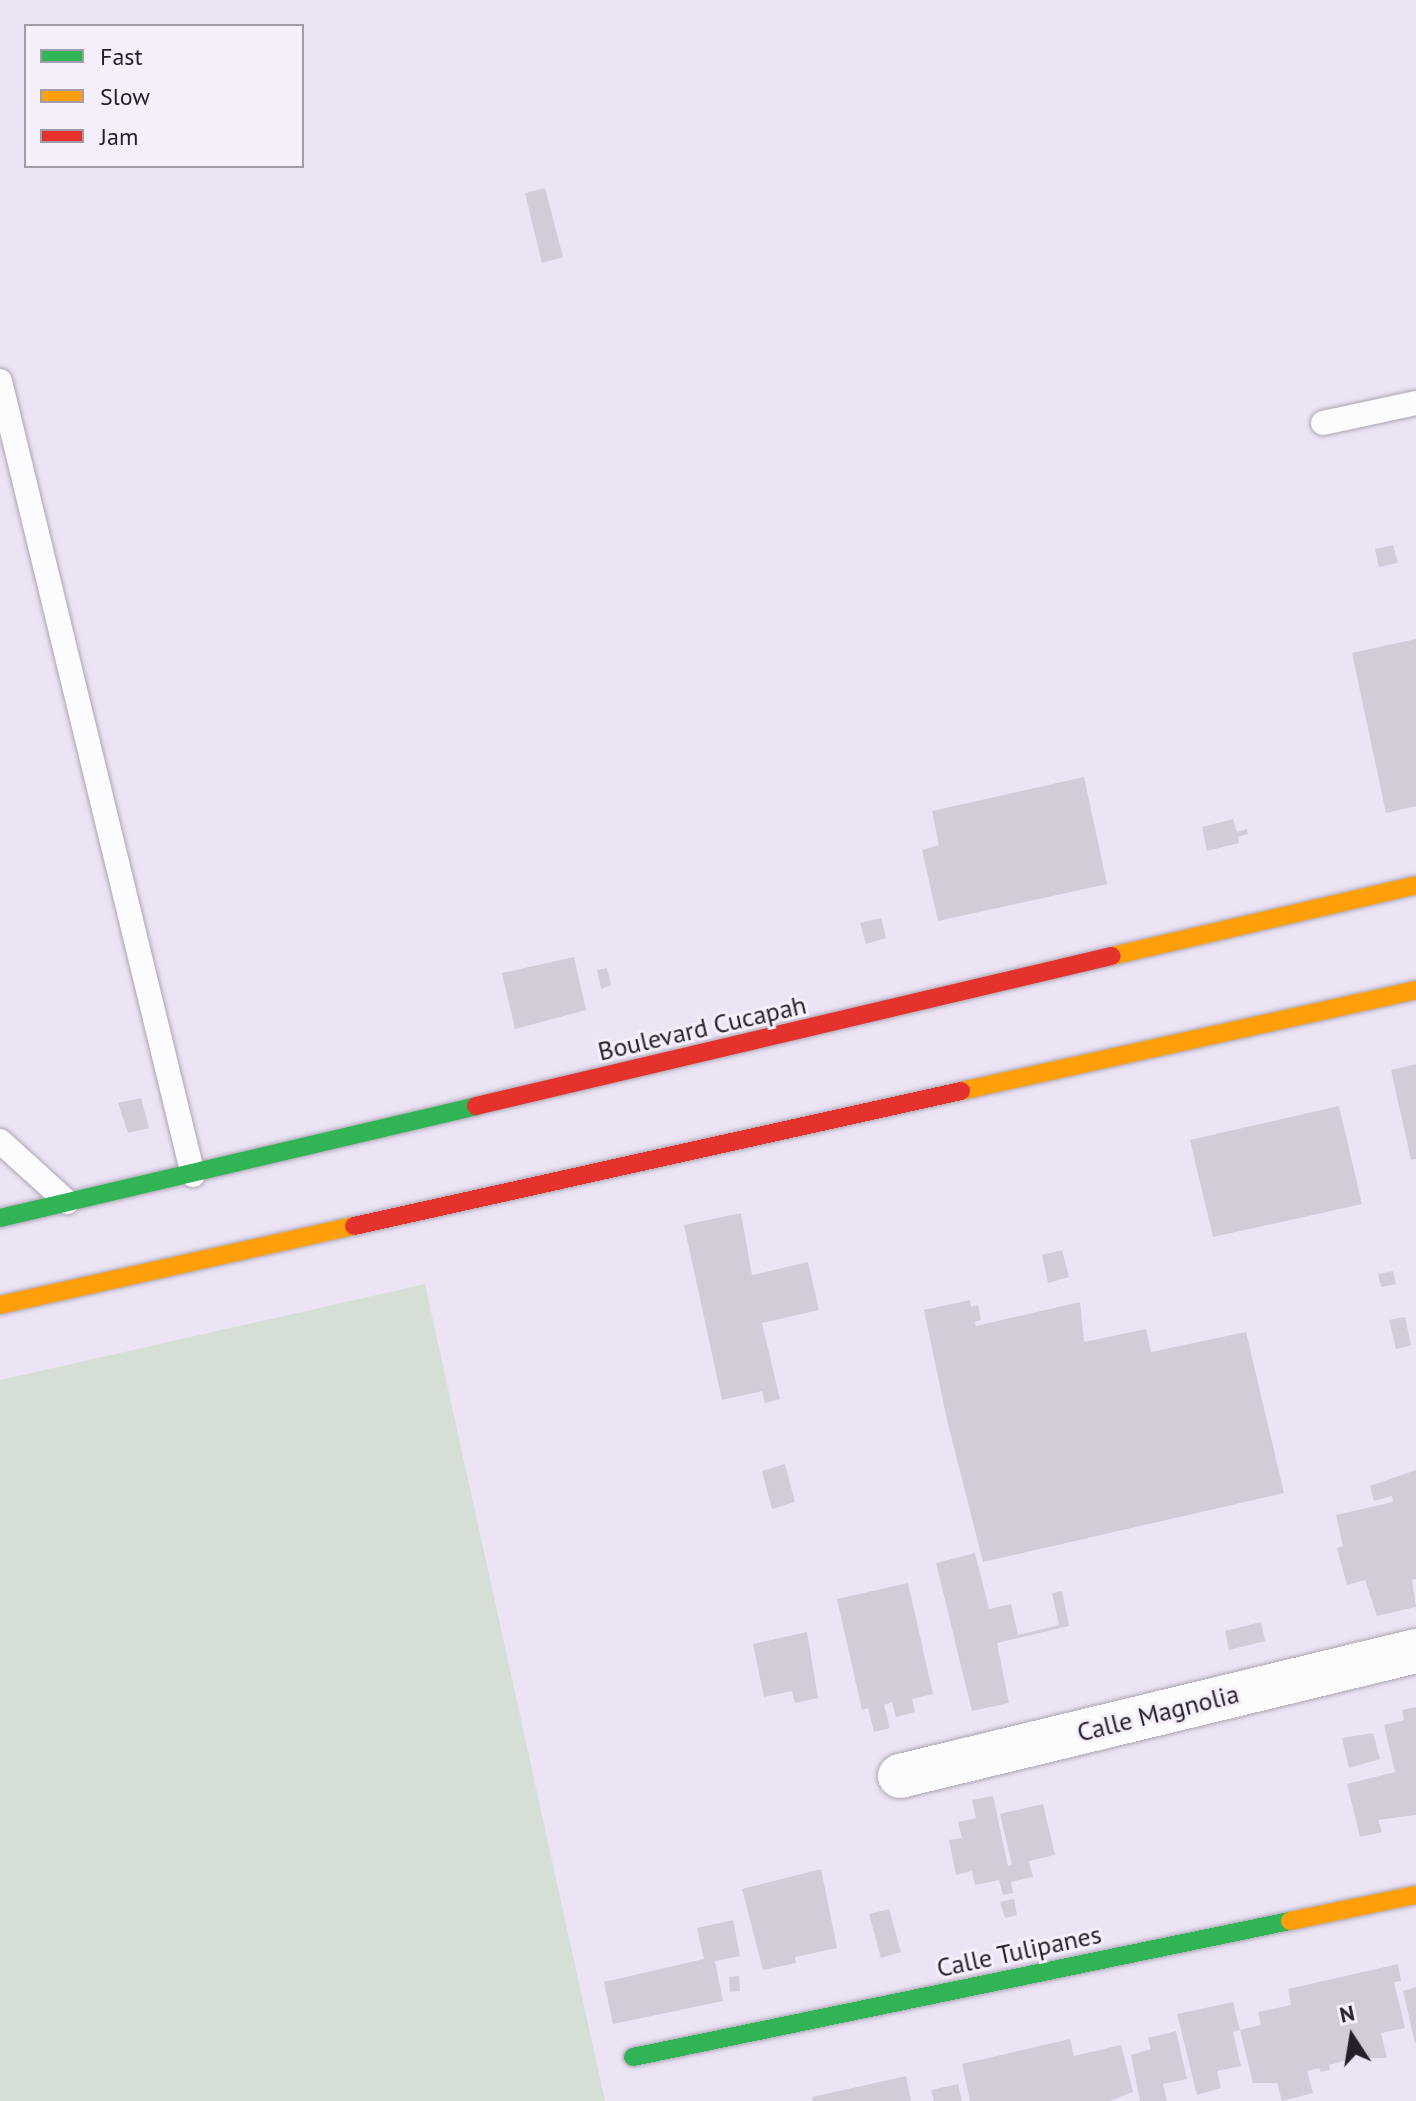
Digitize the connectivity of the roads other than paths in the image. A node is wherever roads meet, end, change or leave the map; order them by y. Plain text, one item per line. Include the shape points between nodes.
1 (0, 381) edge
2 (1416, 403) edge
3 (1323, 423) dead end
4 (1416, 885) edge
5 (1416, 990) edge
6 (0, 1141) edge
7 (193, 1175) junction
8 (67, 1202) junction
9 (0, 1218) edge
10 (0, 1305) edge
11 (1416, 1651) edge
12 (900, 1776) dead end
13 (1416, 1895) edge
14 (633, 2057) dead end

1 - 7 lane
2 - 3 lane
4 - 7 main road, Boulevard Cucapah
5 - 10 main road
6 - 8 lane
7 - 8 main road, Boulevard Cucapah
8 - 9 main road, Boulevard Cucapah
11 - 12 street, Calle Magnolia
13 - 14 main road, Calle Tulipanes

